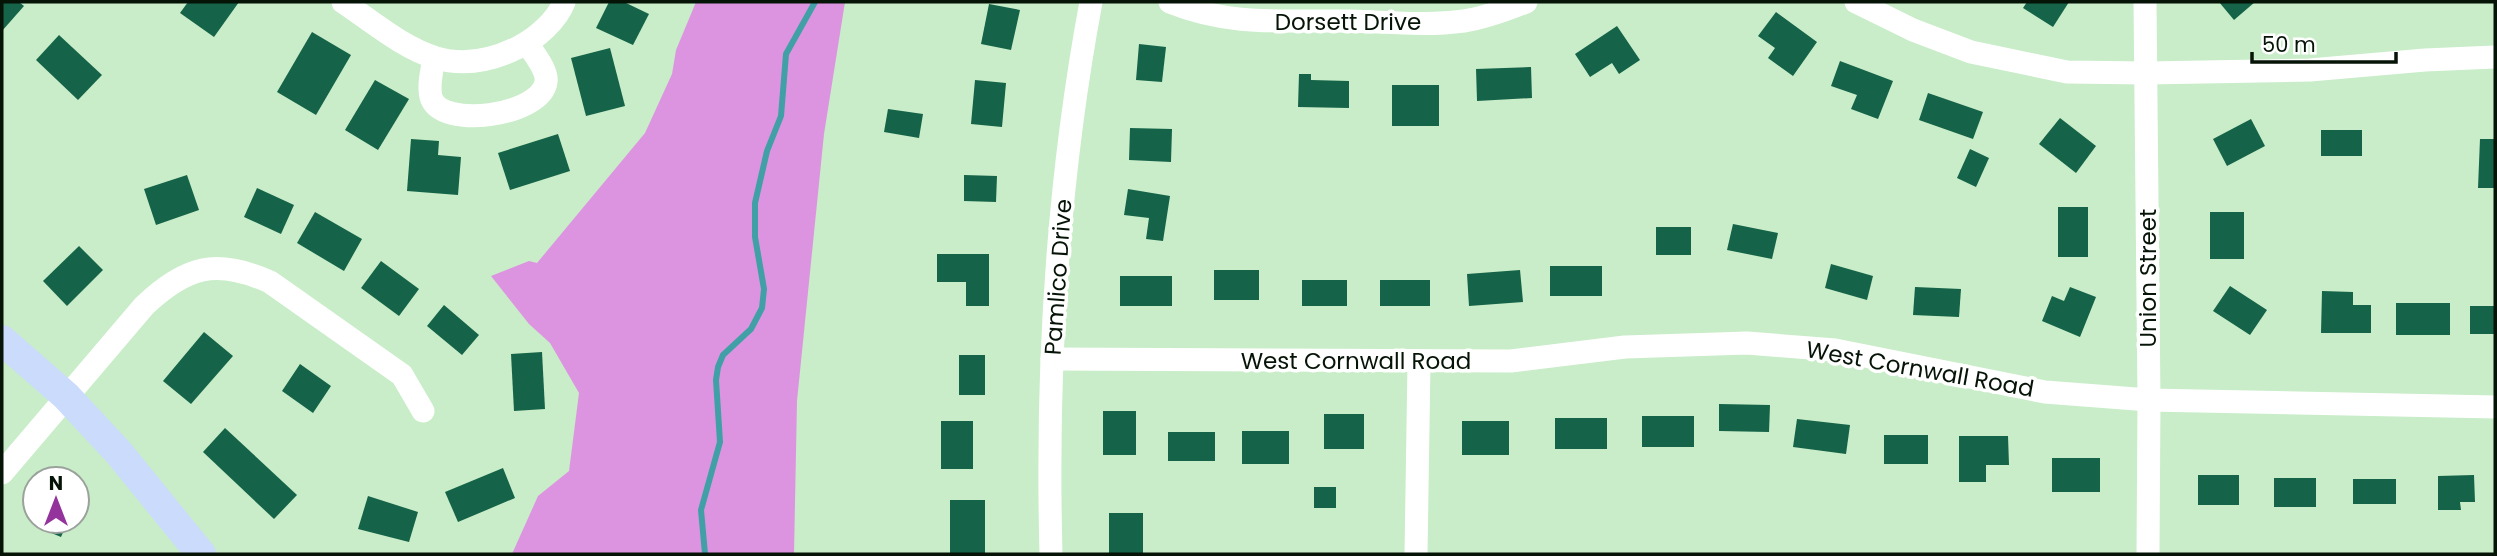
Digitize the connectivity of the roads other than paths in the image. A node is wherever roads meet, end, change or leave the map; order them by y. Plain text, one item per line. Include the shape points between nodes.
1 (343, 2) edge
2 (564, 2) edge
3 (1091, 2) edge
4 (1170, 2) edge
5 (1526, 2) edge
6 (1856, 2) edge
7 (2145, 2) edge
8 (527, 43) junction
9 (2495, 57) edge
10 (434, 59) junction
11 (2147, 73) junction
12 (2, 340) edge
13 (1052, 359) junction
14 (1419, 362) junction
15 (66, 396) junction
16 (2149, 400) junction
17 (2495, 407) edge
18 (423, 411) dead end
19 (2, 473) edge
20 (201, 554) edge
21 (1051, 554) edge
22 (1416, 554) edge
23 (2148, 554) edge

1 - 10 street
2 - 8 street
3 - 13 street, Pamlico Drive via 1075,85
4 - 5 street, Dorsett Drive via 1240,21 1421,23 1485,17
6 - 11 street via 1971,52 2067,72
7 - 11 street, Union Street
8 - 10 street via 484,61
8 - 10 street via 546,76 546,85 528,105 500,112 468,116 435,105 430,96
9 - 11 street via 2309,70
11 - 16 street, Union Street
12 - 15 main road
13 - 14 street, West Cornwall Road
13 - 21 street, Pamlico Drive
14 - 16 street, West Cornwall Road via 1511,361 1625,347 1747,343 1835,350 2045,392
14 - 22 street
15 - 18 street via 166,285 201,270 227,270 270,282 402,375
15 - 19 street
15 - 20 main road
16 - 17 street, West Cornwall Road
16 - 23 street, Union Street

